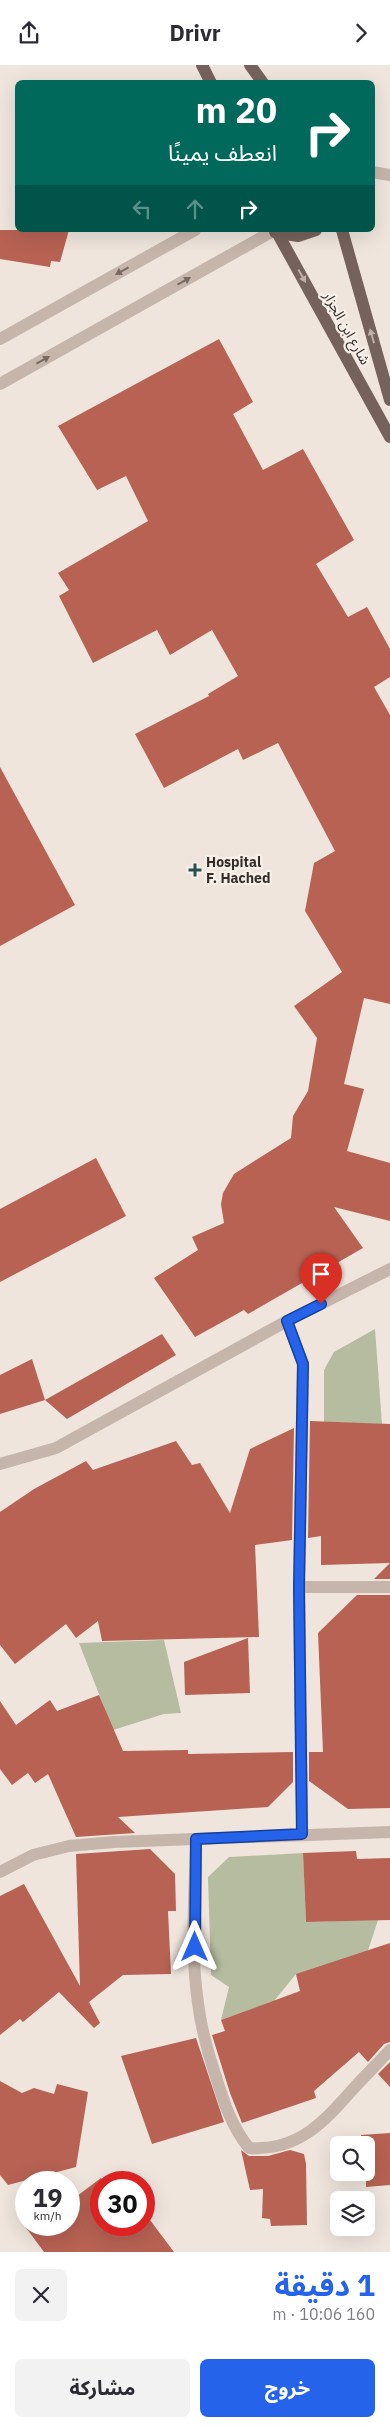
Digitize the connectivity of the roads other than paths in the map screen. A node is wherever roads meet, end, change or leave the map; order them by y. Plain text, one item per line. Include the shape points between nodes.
1 (202, 65) edge
2 (250, 65) edge
3 (210, 80) edge
4 (261, 80) edge
5 (375, 172) edge
6 (390, 175) edge
7 (191, 232) edge
8 (274, 232) edge
9 (310, 232) edge
10 (343, 232) edge
11 (0, 339) edge
12 (0, 383) edge
13 (390, 400) edge
14 (390, 437) edge
15 (390, 1269) edge
16 (287, 1321) junction
17 (0, 1464) edge
18 (299, 1587) junction
19 (390, 1587) edge
20 (390, 1832) edge
21 (302, 1834) junction
22 (196, 1839) junction
23 (0, 1872) edge
24 (390, 2050) edge

1 - 3 main road
2 - 4 main road
5 - 6 street
7 -> 11 street
8 - 9 main road via 298,236
12 -> 8 street
8 -> 14 main road, شارع ابن الجزار
13 -> 10 main road, شارع ابن الجزار
15 - 16 street
16 - 17 street via 56,1448
16 - 18 street via 303,1364
18 - 19 street
18 - 21 street
20 - 21 street
21 - 22 street
22 - 23 street via 69,1846 33,1855
22 - 24 street via 195,1964 198,2003 206,2046 224,2103 236,2133 249,2148 290,2143 308,2133 326,2119

